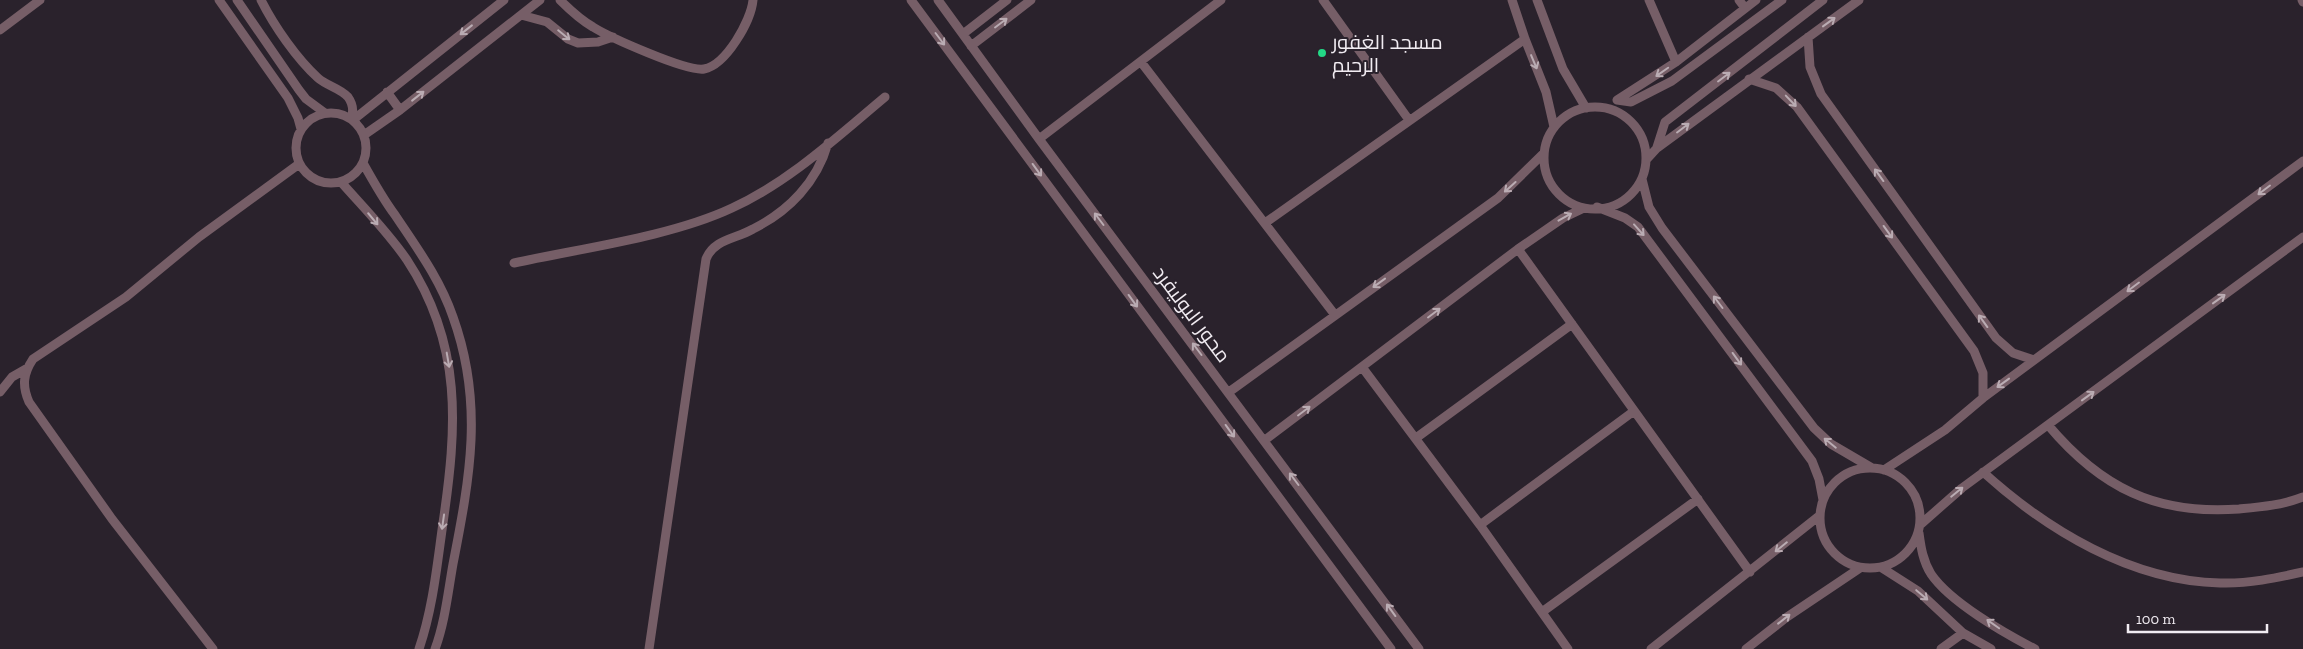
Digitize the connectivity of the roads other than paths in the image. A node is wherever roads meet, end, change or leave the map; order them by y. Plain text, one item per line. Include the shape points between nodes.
1 (40, 0) edge
2 (220, 0) edge
3 (237, 0) edge
4 (261, 0) edge
5 (504, 0) edge
6 (540, 0) edge
7 (560, 0) edge
8 (753, 0) edge
9 (911, 0) edge
10 (938, 0) edge
11 (1008, 0) edge
12 (1031, 0) edge
13 (1221, 0) edge
14 (1323, 0) edge
15 (1512, 0) edge
16 (1537, 0) edge
17 (1648, 0) edge
18 (1739, 0) edge
19 (1756, 0) edge
20 (1782, 0) edge
21 (1823, 0) edge
22 (1859, 0) edge
23 (1745, 8) junction
24 (521, 15) junction
25 (0, 30) edge
26 (963, 34) junction
27 (613, 37) junction
28 (1808, 37) junction
29 (1524, 39) junction
30 (971, 46) junction
31 (1141, 62) junction
32 (1676, 62) junction
33 (1749, 79) junction
34 (387, 92) junction
35 (886, 97) dead end
36 (1617, 100) junction
37 (1586, 108) junction
38 (1604, 108) junction
39 (400, 110) junction
40 (325, 113) junction
41 (352, 120) junction
42 (1409, 120) junction
43 (1554, 127) junction
44 (301, 129) junction
45 (364, 135) junction
46 (1039, 139) junction
47 (828, 143) junction
48 (1657, 148) junction
49 (1544, 152) junction
50 (1646, 160) junction
51 (2303, 161) edge
52 (299, 164) junction
53 (363, 164) junction
54 (1642, 179) junction
55 (341, 182) junction
56 (1584, 208) junction
57 (1597, 208) junction
58 (1265, 223) junction
59 (2303, 237) edge
60 (1518, 249) junction
61 (514, 263) dead end
62 (1335, 315) junction
63 (1572, 324) junction
64 (2034, 360) junction
65 (1362, 367) junction
66 (26, 369) junction
67 (0, 392) edge
68 (1229, 392) junction
69 (1983, 398) junction
70 (1634, 411) junction
71 (2048, 425) junction
72 (1416, 438) junction
73 (1265, 440) junction
74 (1872, 468) junction
75 (1884, 470) junction
76 (1983, 472) junction
77 (2303, 497) edge
78 (1698, 499) junction
79 (1823, 500) junction
80 (1819, 516) junction
81 (1480, 525) junction
82 (1920, 529) junction
83 (1860, 568) junction
84 (1882, 568) junction
85 (1750, 572) junction
86 (2303, 572) edge
87 (1542, 612) junction
88 (1963, 633) junction
89 (213, 649) edge
90 (419, 649) edge
91 (435, 649) edge
92 (649, 649) edge
93 (1390, 649) edge
94 (1420, 649) edge
95 (1568, 649) edge
96 (1651, 649) edge
97 (1746, 649) edge
98 (1941, 649) edge
99 (1991, 649) edge
100 (2035, 649) edge

1 - 25 street
2 - 44 street via 288,98
3 - 40 street via 306,99
4 - 41 street via 273,22 312,72 348,98 352,106
5 -> 34 street
6 - 24 street
7 - 27 street via 588,24
8 - 27 street via 743,30 720,60 703,69 685,66
9 -> 93 street, محور البوليفرد
10 - 26 street, محور البوليفرد
11 - 26 street
30 -> 12 street
13 - 31 street
14 - 42 street
15 - 29 street
16 - 37 street via 1563,69
17 - 32 street
18 - 23 street
19 - 23 street
20 - 36 street via 1672,81 1631,102
48 -> 21 street via 1665,122
28 -> 22 street
23 - 32 street
24 -> 27 street via 547,22 578,43
39 -> 24 street
26 - 30 street, محور البوليفرد
28 - 33 street
64 -> 28 street via 2013,353 1996,338 1821,94 1810,67
29 - 42 street
29 -> 43 street via 1546,92
30 - 46 street, محور البوليفرد
31 - 46 street
31 - 58 street
32 -> 36 street
48 -> 33 street
33 -> 69 street via 1776,88 1797,107 1974,351 1983,374
34 - 39 street
34 - 41 street
35 - 47 street
36 - 38 street
37 - 38 street
37 - 43 street via 1568,114
38 - 50 street via 1614,110 1631,122 1643,139
39 - 45 street
40 - 41 street via 343,115
40 - 44 street via 307,121
41 - 45 street
42 - 58 street
43 - 49 street
44 - 52 street via 295,152
45 - 53 street
68 -> 46 street, محور البوليفرد
47 - 61 street via 780,181 730,209 660,231
47 - 92 street via 816,173 796,199 762,225 719,243 710,250 706,260
48 - 50 street
49 - 56 street via 1546,174 1551,183 1565,199
49 -> 62 street via 1498,198
50 - 54 street
51 -> 64 street
52 - 55 street via 306,174 317,180
52 - 66 street via 199,237 126,297 37,356
53 - 55 street via 350,178
53 - 91 street via 419,248 444,295 463,350 470,384 469,479
54 - 57 street via 1623,200
74 -> 54 street via 1831,444 1814,428 1662,228 1649,207
55 -> 90 street via 406,260 439,324 448,358 454,402 450,473 434,592
56 - 57 street
60 -> 56 street via 1563,218
57 -> 79 street via 1625,218 1638,227 1812,461
58 - 62 street
71 -> 59 street
60 - 63 street
65 -> 60 street
62 - 68 street
63 - 70 street
63 - 72 street
64 -> 69 street
65 - 72 street
73 -> 65 street
66 - 67 street via 12,377
66 - 89 street via 24,386 29,402 112,519
68 - 73 street, محور البوليفرد
69 - 75 street via 1945,430
70 - 78 street
70 - 81 street
71 - 76 street
71 - 77 street via 2070,451 2096,473 2125,490 2156,502 2190,509 2224,510 2262,507
72 - 81 street
94 -> 73 street, محور البوليفرد
74 - 75 street
74 - 79 street via 1848,473 1829,489
75 - 82 street via 1897,476 1916,496
82 -> 76 street via 1941,504
76 - 86 street via 2016,502 2053,528 2134,566 2177,578 2220,583 2272,579
78 - 85 street
78 - 87 street
79 - 80 street
80 - 83 street via 1826,544 1835,555
80 -> 85 street
81 - 87 street
82 - 84 street via 1905,555
100 -> 82 street via 2007,635 1945,590 1931,574 1922,554
83 - 84 street
97 -> 83 street via 1787,616
84 -> 88 street via 1918,591
85 - 96 street
87 - 95 street
88 - 98 street
88 - 99 street

